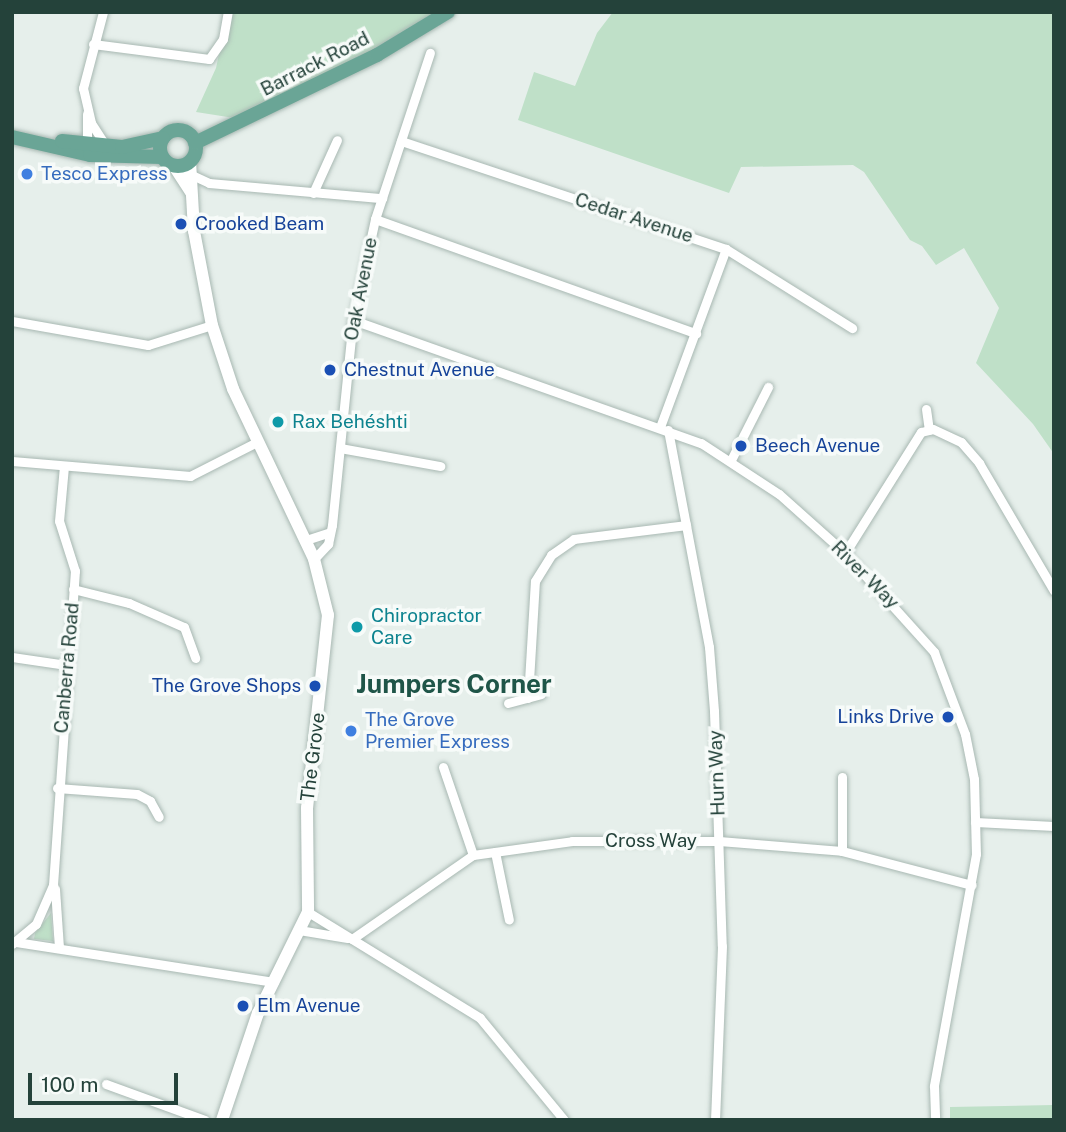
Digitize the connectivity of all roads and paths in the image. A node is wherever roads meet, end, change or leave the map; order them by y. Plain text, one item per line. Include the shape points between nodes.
1 (103, 12) edge
2 (228, 12) edge
3 (448, 12) edge
4 (93, 44) junction
5 (430, 53) dead end
6 (87, 112) junction
7 (12, 136) edge
8 (163, 138) junction
9 (337, 140) dead end
10 (401, 141) junction
11 (195, 143) junction
12 (106, 146) junction
13 (90, 150) junction
14 (168, 162) junction
15 (191, 168) junction
16 (191, 192) junction
17 (313, 193) junction
18 (382, 198) junction
19 (375, 219) junction
20 (726, 249) junction
21 (353, 320) junction
22 (12, 321) edge
23 (212, 325) junction
24 (852, 328) dead end
25 (696, 334) junction
26 (768, 387) dead end
27 (926, 410) dead end
28 (664, 429) junction
29 (929, 430) junction
30 (257, 442) junction
31 (340, 448) junction
32 (731, 460) junction
33 (12, 461) edge
34 (64, 466) junction
35 (440, 466) dead end
36 (686, 525) junction
37 (330, 532) junction
38 (306, 540) junction
39 (845, 553) junction
40 (314, 559) junction
41 (74, 590) junction
42 (1054, 591) edge
43 (12, 657) edge
44 (195, 658) dead end
45 (66, 665) junction
46 (541, 694) dead end
47 (528, 698) junction
48 (508, 704) dead end
49 (443, 767) dead end
50 (842, 777) dead end
51 (57, 788) junction
52 (159, 817) dead end
53 (975, 822) junction
54 (1054, 826) edge
55 (719, 841) junction
56 (842, 851) junction
57 (495, 852) junction
58 (472, 855) junction
59 (54, 873) junction
60 (972, 885) junction
61 (308, 912) junction
62 (509, 920) dead end
63 (299, 930) junction
64 (352, 939) junction
65 (14, 943) edge
66 (59, 948) junction
67 (274, 982) junction
68 (106, 1084) dead end
69 (205, 1120) edge
70 (222, 1120) edge
71 (564, 1120) edge
72 (715, 1120) edge
73 (935, 1120) edge

1 - 4 street
2 - 4 street via 223,39 209,60
3 - 11 main road, Barrack Road via 377,55
4 - 6 street via 83,80
5 - 10 street, Oak Avenue
6 - 12 street
6 - 13 street
7 - 13 main road
8 - 11 main road via 180,131
8 - 12 main road via 138,147
8 - 14 main road
9 - 17 street
10 - 18 street, Oak Avenue
10 - 20 street, Cedar Avenue
11 - 15 main road
12 - 13 main road
13 - 14 main road
14 - 15 main road
14 - 16 street, The Grove
15 - 16 street, The Grove
15 - 17 street via 209,183
16 - 23 street, The Grove
17 - 18 street
18 - 19 street, Oak Avenue
19 - 21 street, Oak Avenue
19 - 25 street
20 - 24 street, Cedar Avenue
20 - 25 street
21 - 28 street, River Way
21 - 31 street, Oak Avenue
22 - 23 street via 148,345
23 - 30 street, The Grove
25 - 28 street
26 - 32 street
27 - 29 street
28 - 32 street, River Way
28 - 36 street, Hurn Way
29 - 39 street via 921,432
29 - 42 street via 953,437 979,463
30 - 34 street via 190,476
30 - 38 street, The Grove
31 - 35 street
31 - 37 street, Oak Avenue
32 - 39 street, River Way via 779,494
33 - 34 street
34 - 41 street, Canberra Road via 59,521 73,559
36 - 47 street via 574,539 551,555 535,581
36 - 55 street, Hurn Way via 709,647
37 - 38 street
37 - 40 street, Oak Avenue via 328,544
38 - 40 street, The Grove
39 - 53 street, River Way via 911,622 934,652 951,686 974,779
40 - 61 street, The Grove via 328,615 307,808
41 - 44 street via 188,624
41 - 45 street, Canberra Road
43 - 45 street
45 - 51 street, Canberra Road
46 - 47 street
47 - 48 street
49 - 58 street
50 - 56 street
51 - 52 street via 137,794 150,801
51 - 59 street, Canberra Road
53 - 54 street
53 - 60 street, River Way
55 - 56 street, Cross Way
55 - 57 street, Cross Way via 572,841
55 - 72 street, Hurn Way via 722,946
56 - 60 street, Cross Way
57 - 58 street, Cross Way
57 - 62 street
58 - 64 street, Cross Way
59 - 65 street, Canberra Road via 45,911
59 - 66 street, Canberra Road
60 - 73 street, River Way via 934,1086
61 - 63 street, The Grove
61 - 64 street
63 - 64 street
63 - 67 street, The Grove
64 - 71 street via 480,1018
65 - 66 street
66 - 67 street
67 - 70 street, The Grove via 258,1013
68 - 69 street

